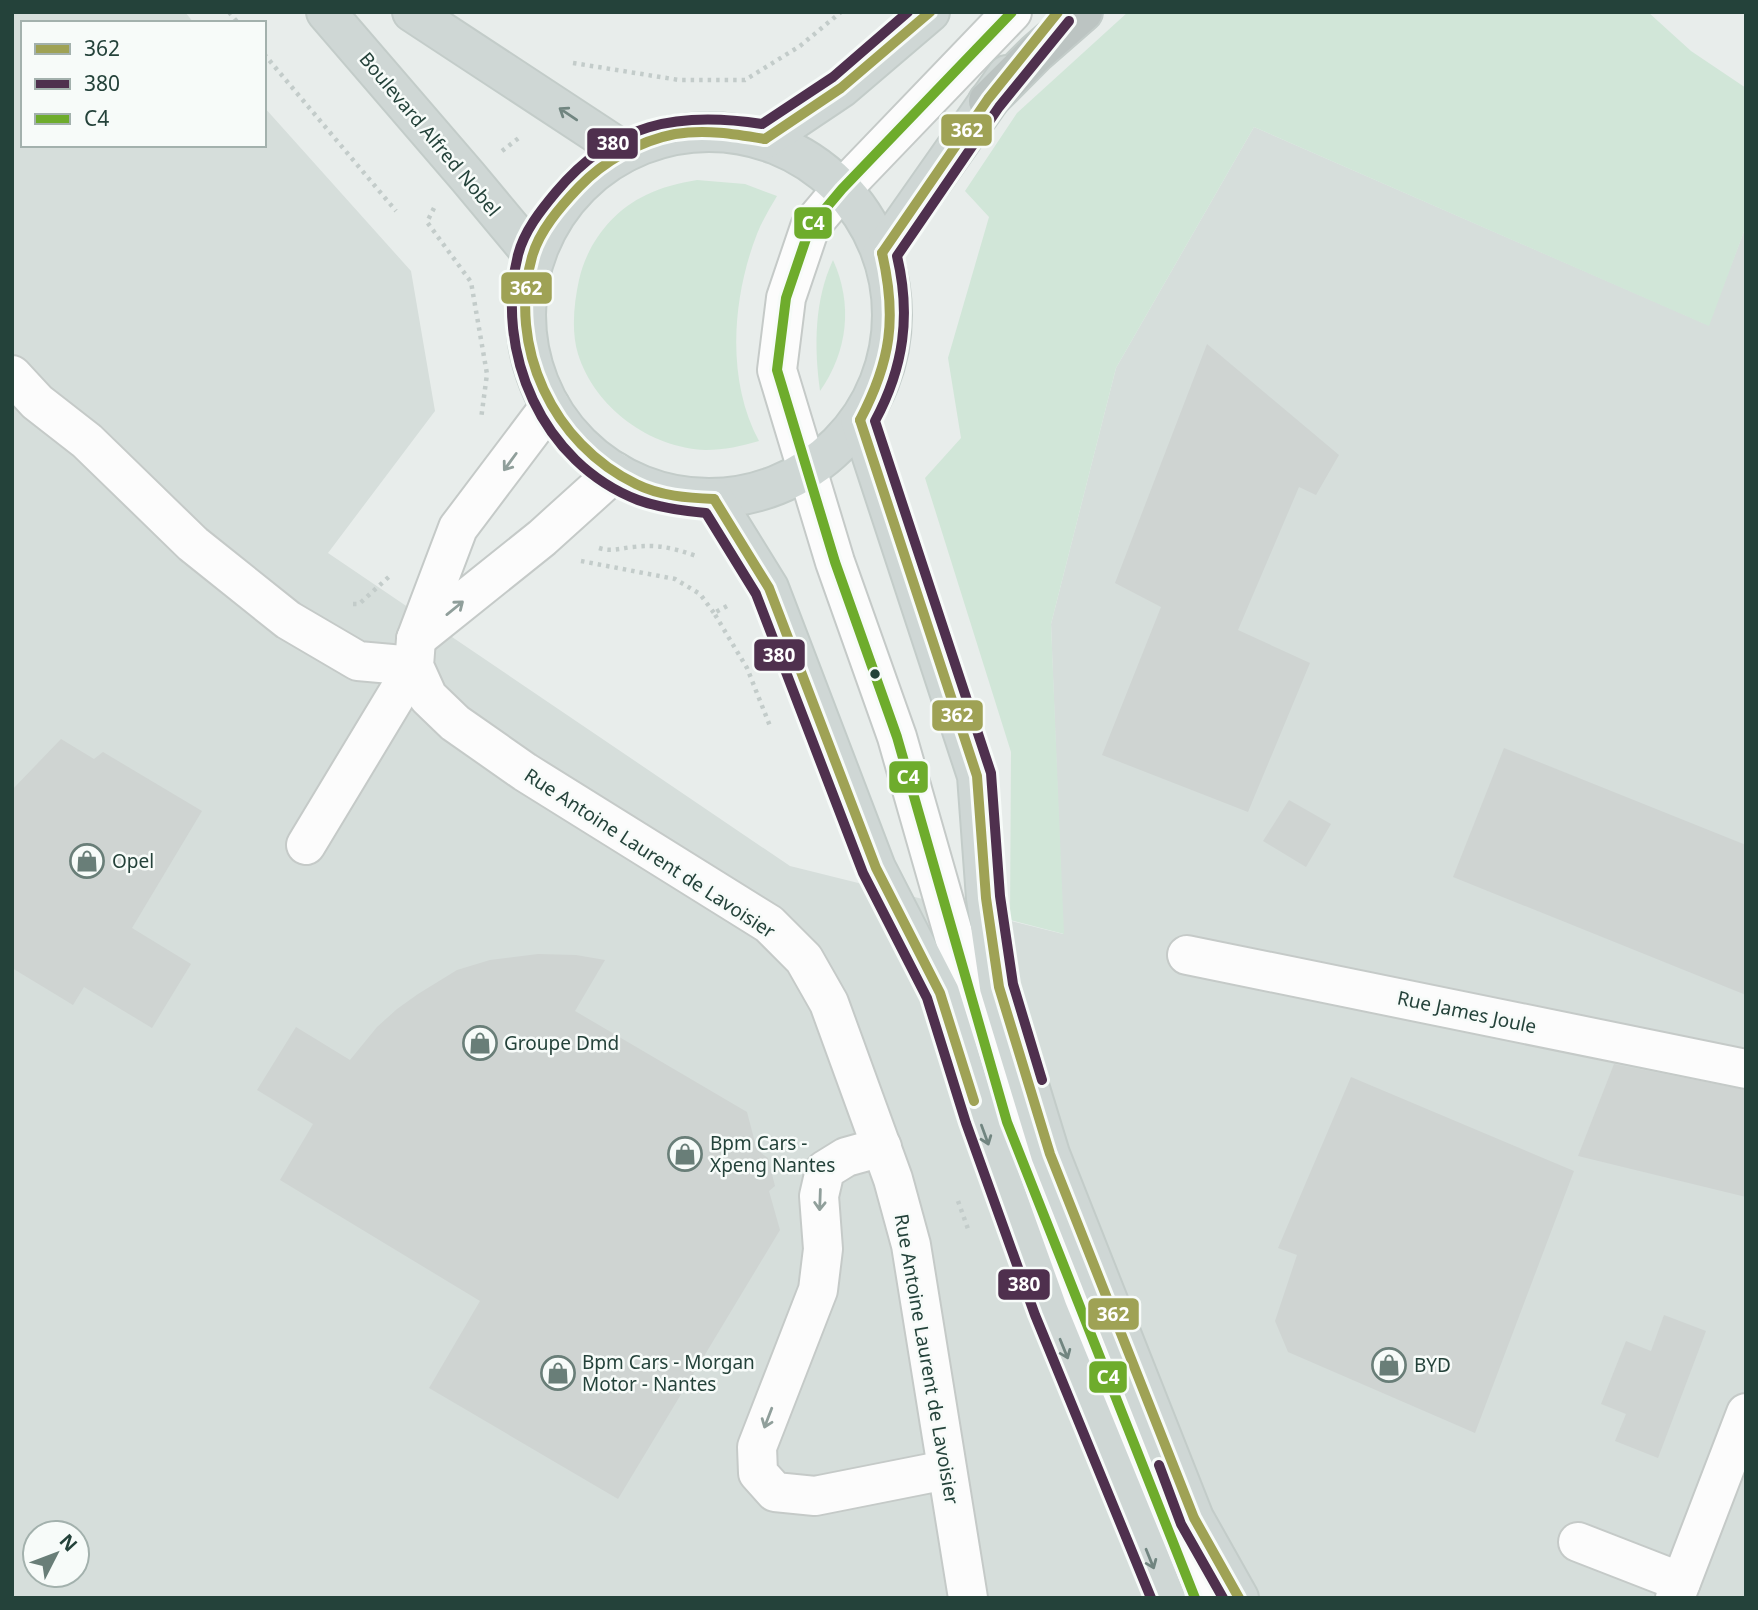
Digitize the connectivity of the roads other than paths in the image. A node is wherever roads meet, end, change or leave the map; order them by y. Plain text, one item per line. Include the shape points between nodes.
1 (326, 12) edge
2 (412, 12) edge
3 (930, 12) edge
4 (1012, 12) edge
5 (1058, 12) edge
6 (1083, 12) edge
7 (988, 102) junction
8 (765, 139) junction
9 (625, 152) junction
10 (842, 189) junction
11 (881, 253) junction
12 (533, 256) junction
13 (25, 388) edge
14 (550, 406) junction
15 (860, 420) junction
16 (808, 470) junction
17 (615, 472) junction
18 (714, 499) junction
19 (415, 652) junction
20 (306, 845) dead end
21 (1187, 955) dead end
22 (1746, 1069) edge
23 (882, 1147) junction
24 (1746, 1413) edge
25 (946, 1470) junction
26 (1578, 1542) dead end
27 (1678, 1590) edge
28 (968, 1598) edge
29 (1166, 1598) edge
30 (1195, 1598) edge
31 (1239, 1598) edge

1 - 12 main road, Boulevard Alfred Nobel
9 -> 2 main road
3 - 8 main road via 841,88
4 - 10 street
5 - 7 main road
6 - 7 highway
7 - 11 main road
8 - 9 main road via 686,133
8 - 10 main road via 813,164
9 - 12 main road via 587,178 557,212
10 - 11 main road via 866,219
10 - 16 street via 810,227 786,298 776,370
11 - 15 main road via 890,291 891,339 875,395
12 - 14 main road via 526,315 528,347
13 - 19 street via 87,441 192,544 288,620 358,661
14 - 17 main road via 568,432
14 -> 19 street via 458,528
15 - 16 main road
15 - 31 main road via 977,776 986,898 999,987 1050,1154 1194,1518
16 - 18 main road via 778,486
16 - 30 street via 897,737 1007,1122
17 - 18 main road via 662,492
19 -> 17 street
18 -> 29 main road via 769,588 876,868 940,993 1048,1310
19 - 20 street
19 - 23 street, Rue Antoine Laurent de Lavoisier via 428,697 454,723 524,772 769,924 804,959 829,1003
21 - 22 street, Rue James Joule
23 - 25 street, Rue Antoine Laurent de Lavoisier via 911,1245
23 -> 25 street via 846,1157 825,1170 819,1196 823,1249 818,1290 757,1447 758,1473 775,1492 815,1496
24 - 27 street
25 - 28 street, Rue Antoine Laurent de Lavoisier
26 - 27 street

